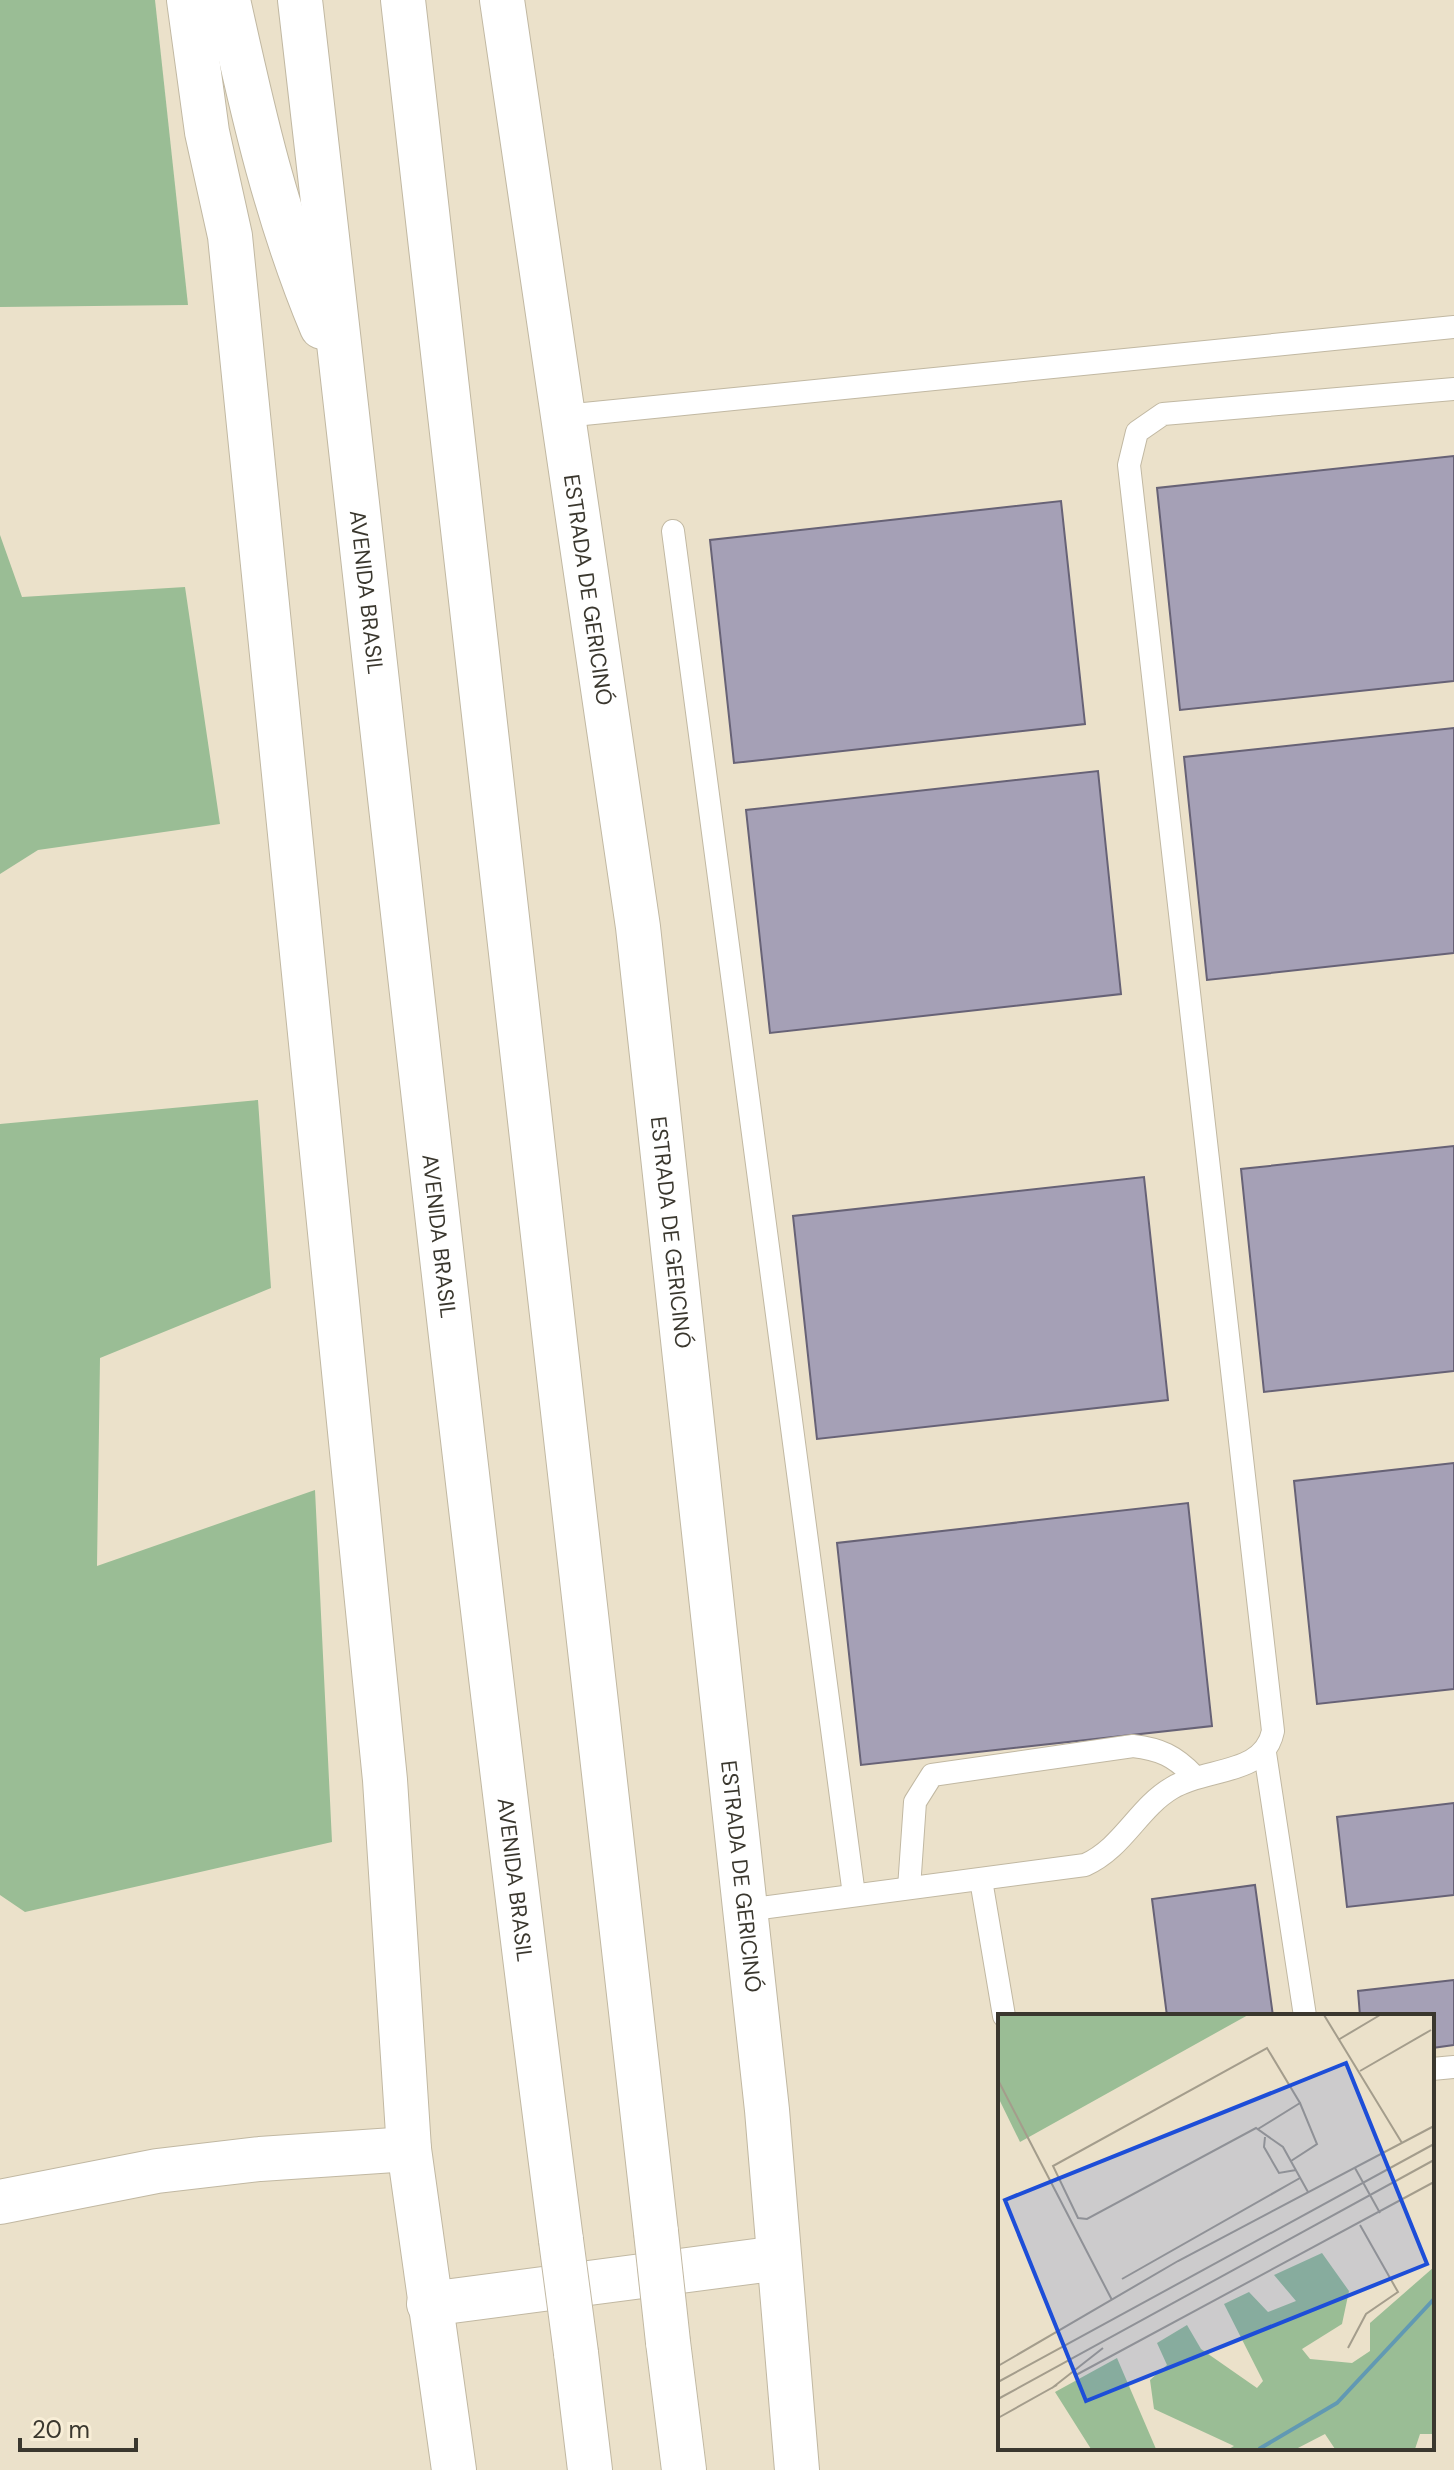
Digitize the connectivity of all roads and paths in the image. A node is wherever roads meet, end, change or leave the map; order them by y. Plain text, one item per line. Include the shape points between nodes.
1 (189, 0) edge
2 (228, 0) edge
3 (300, 0) edge
4 (403, 0) edge
5 (502, 0) edge
6 (1454, 327) edge
7 (341, 374) junction
8 (1454, 389) edge
9 (564, 416) junction
10 (673, 531) dead end
11 (1265, 1753) junction
12 (1194, 1776) junction
13 (981, 1880) junction
14 (909, 1888) junction
15 (854, 1895) junction
16 (746, 1910) junction
17 (1004, 2014) edge
18 (1305, 2014) edge
19 (1454, 2067) edge
20 (1434, 2069) edge
21 (409, 2149) junction
22 (0, 2202) edge
23 (779, 2258) junction
24 (429, 2304) junction
25 (454, 2470) edge
26 (590, 2470) edge
27 (684, 2470) edge
28 (797, 2470) edge

1 - 21 main road via 207,132 230,236 385,1780
2 - 7 main road via 262,158 301,278
3 - 7 main road, AVENIDA BRASIL
4 - 27 main road, bridge
5 - 9 main road, ESTRADA DE GERICINÓ
6 - 9 lane
7 - 26 main road, AVENIDA BRASIL, bridge via 509,1833
8 - 11 lane via 1163,414 1137,432 1129,465 1273,1731
9 - 16 main road, ESTRADA DE GERICINÓ via 638,927
10 - 15 lane
11 - 12 lane via 1251,1763
11 - 18 lane
12 - 13 lane via 1170,1789 1101,1858
12 - 14 lane via 1159,1749 1133,1746 932,1775 915,1802
13 - 14 lane
13 - 17 lane
14 - 15 lane
15 - 16 lane
16 - 23 main road, ESTRADA DE GERICINÓ
19 - 20 lane
21 - 22 main road via 157,2171
21 - 24 main road
23 - 24 main road
23 - 28 main road, ESTRADA DE GERICINÓ
24 - 25 main road

